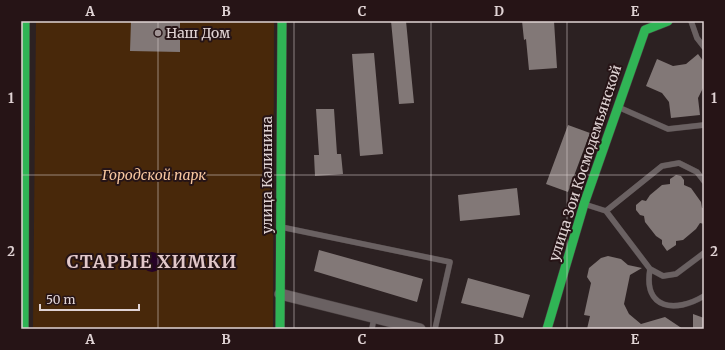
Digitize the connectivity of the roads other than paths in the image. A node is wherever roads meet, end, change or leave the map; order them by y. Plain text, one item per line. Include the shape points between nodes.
1 (25, 21) edge
2 (282, 21) edge
3 (668, 21) edge
4 (691, 21) edge
5 (646, 26) edge
6 (704, 47) edge
7 (23, 92) edge
8 (618, 107) junction
9 (704, 125) edge
10 (704, 181) edge
11 (584, 204) junction
12 (606, 211) junction
13 (280, 226) junction
14 (23, 234) edge
15 (702, 254) edge
16 (704, 261) edge
17 (650, 270) junction
18 (280, 294) junction
19 (704, 296) edge
20 (374, 318) junction
21 (24, 329) edge
22 (280, 329) edge
23 (372, 329) edge
24 (420, 329) edge
25 (435, 329) edge
26 (547, 329) edge

1 - 7 street
2 - 13 street, улица Калинина
3 - 5 street, улица Зои Космодемьянской
4 - 6 lane via 697,38
5 - 8 street, улица Зои Космодемьянской
7 - 14 street
8 - 9 lane via 668,129
8 - 11 street, улица Зои Космодемьянской
10 - 12 lane via 697,172 679,163 662,166
11 - 12 lane
11 - 26 street, улица Зои Космодемьянской
12 - 17 lane
13 - 18 street, улица Калинина
13 - 25 lane via 450,262
14 - 21 street
15 - 16 lane
15 - 17 lane via 676,274 663,276
17 - 19 lane via 648,281 651,293 659,303 673,307 690,304
18 - 20 street
18 - 22 street, улица Калинина
20 - 23 lane
20 - 24 street

